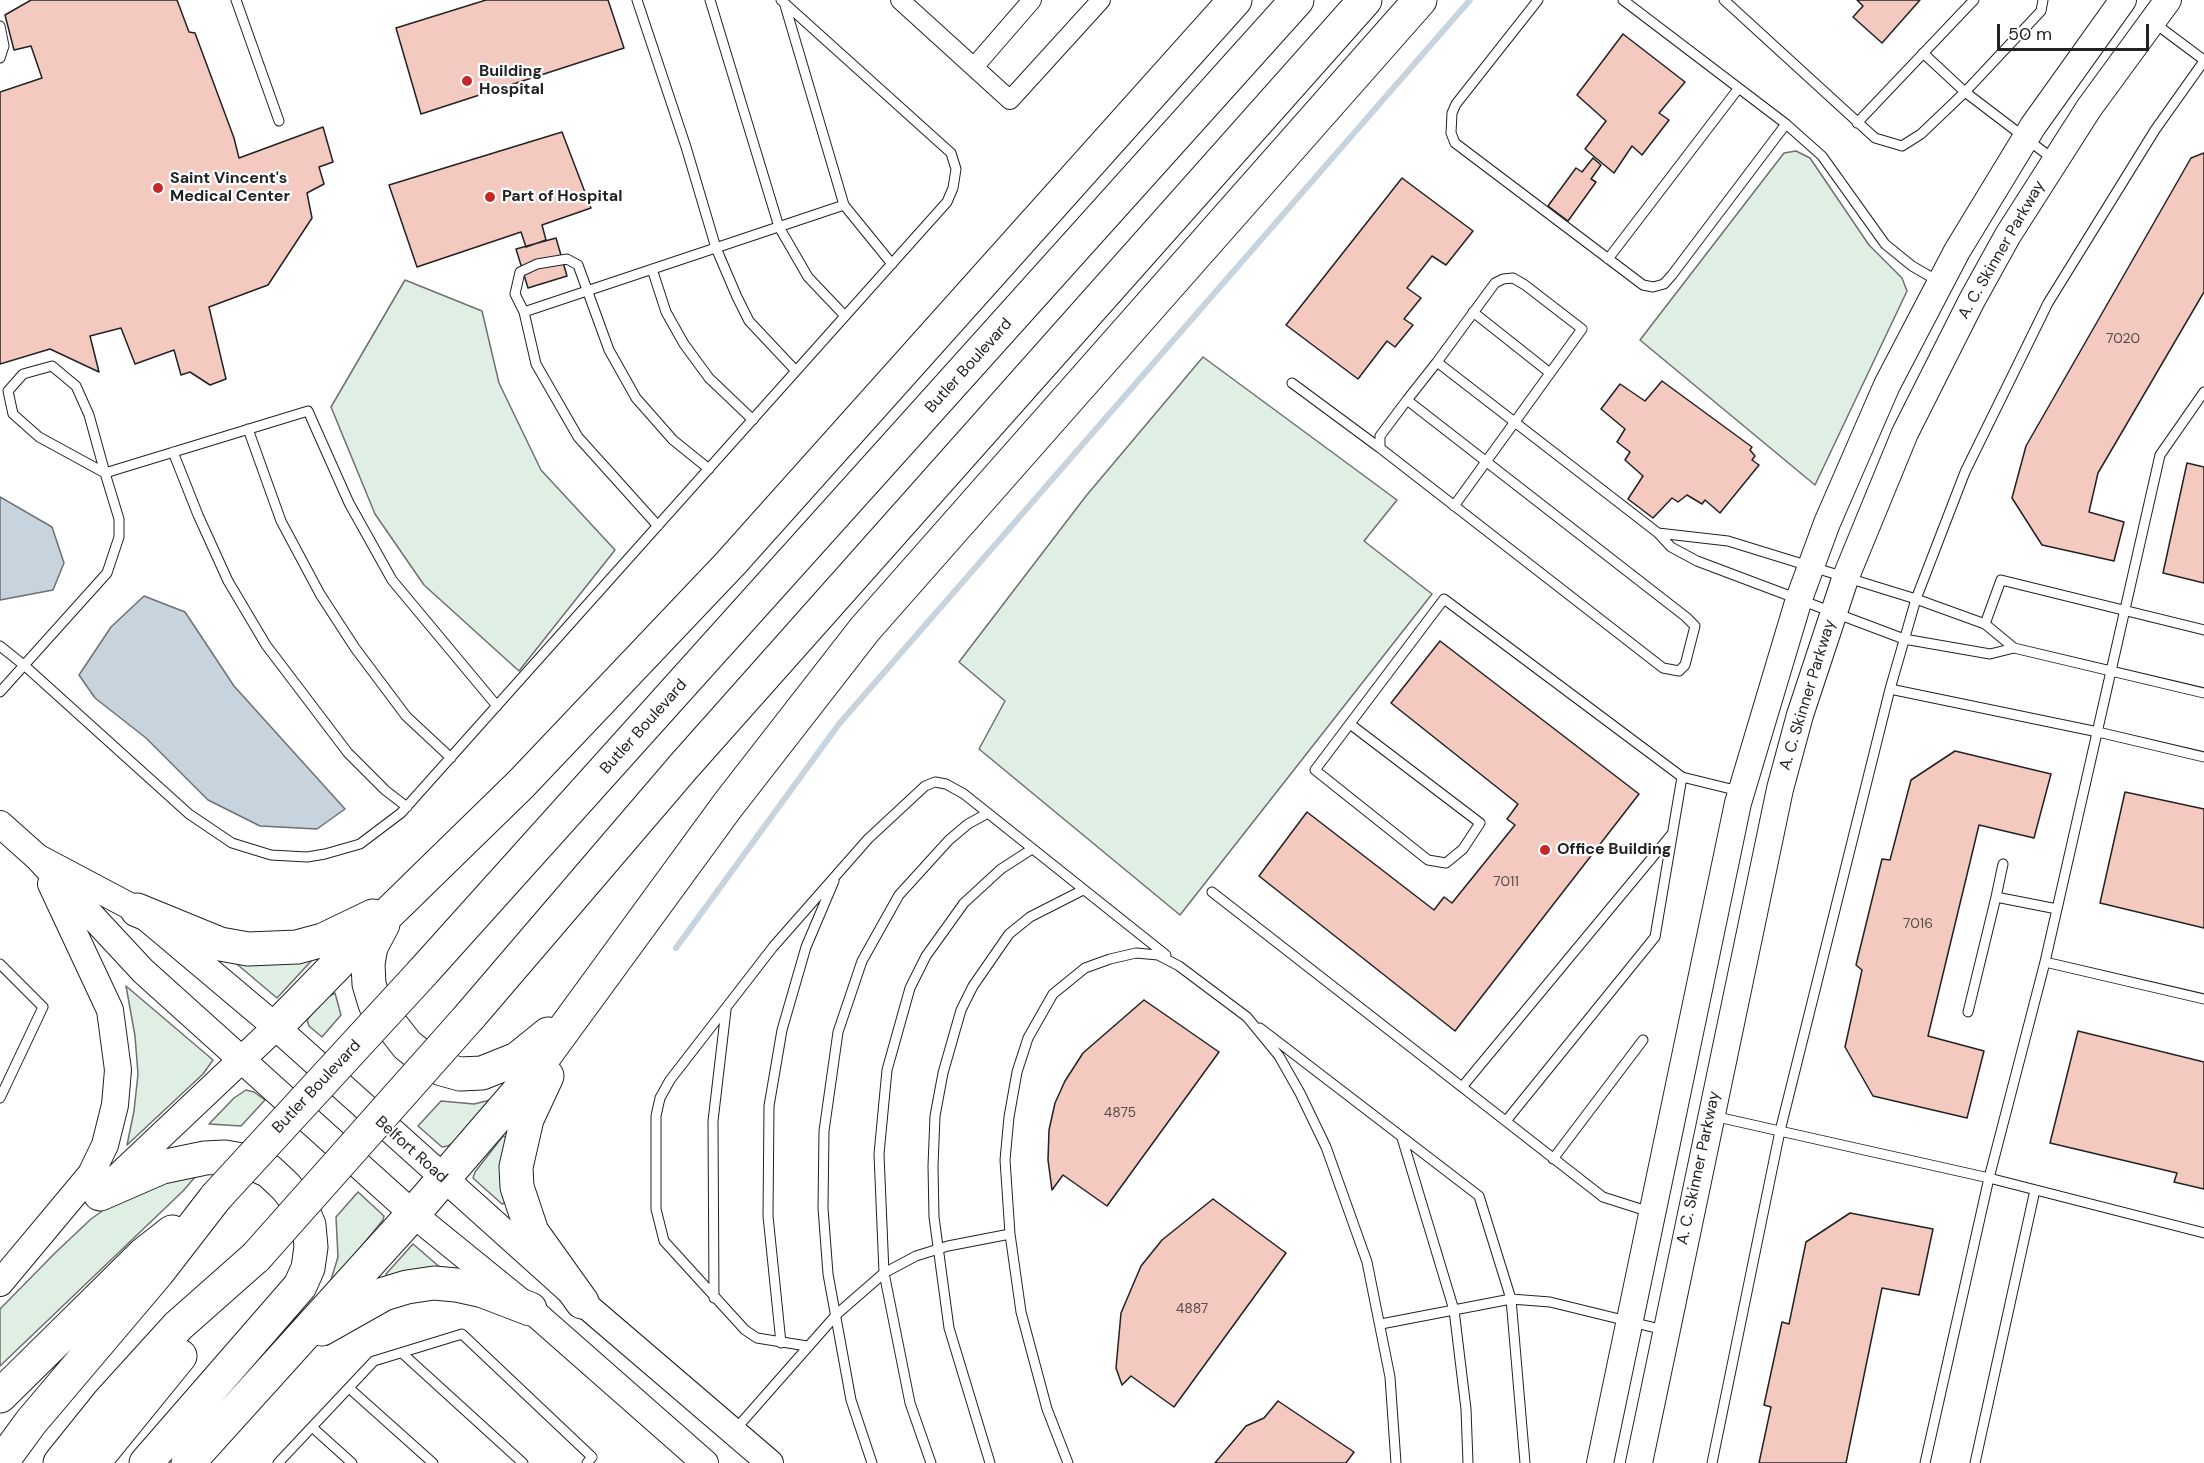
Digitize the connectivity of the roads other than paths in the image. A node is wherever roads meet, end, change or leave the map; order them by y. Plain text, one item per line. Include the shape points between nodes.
1 (236, 0) edge
2 (637, 0) edge
3 (710, 0) edge
4 (900, 0) edge
5 (1032, 0) edge
6 (1235, 0) edge
7 (1297, 0) edge
8 (1365, 0) edge
9 (1420, 0) edge
10 (1538, 0) edge
11 (1623, 0) edge
12 (1724, 0) edge
13 (1974, 0) edge
14 (2043, 0) edge
15 (2122, 0) edge
16 (2168, 0) edge
17 (783, 1) edge
18 (1096, 2) edge
19 (2152, 22) junction
20 (0, 26) edge
21 (1923, 53) junction
22 (0, 58) edge
23 (2204, 60) edge
24 (974, 67) junction
25 (1738, 89) junction
26 (1965, 92) junction
27 (279, 121) dead end
28 (1857, 123) junction
29 (1786, 124) junction
30 (2025, 139) junction
31 (2055, 160) junction
32 (844, 205) junction
33 (779, 227) junction
34 (716, 248) junction
35 (1608, 260) junction
36 (892, 264) junction
37 (652, 269) junction
38 (1940, 283) junction
39 (588, 291) junction
40 (524, 312) junction
41 (1473, 312) junction
42 (845, 316) junction
43 (1437, 362) junction
44 (796, 371) junction
45 (1550, 373) junction
46 (1292, 383) dead end
47 (2204, 392) edge
48 (1407, 400) junction
49 (753, 420) junction
50 (1514, 422) junction
51 (248, 429) junction
52 (1380, 448) junction
53 (172, 452) junction
54 (1486, 462) junction
55 (709, 469) junction
56 (105, 473) junction
57 (1454, 506) junction
58 (658, 526) junction
59 (1658, 532) junction
60 (1811, 566) junction
61 (1845, 579) junction
62 (1799, 599) junction
63 (1916, 599) junction
64 (2126, 610) junction
65 (1833, 613) junction
66 (1985, 624) junction
67 (2204, 630) edge
68 (1904, 639) junction
69 (0, 646) edge
70 (2014, 648) junction
71 (25, 666) junction
72 (2112, 671) junction
73 (1890, 689) junction
74 (0, 692) edge
75 (2204, 693) edge
76 (497, 706) junction
77 (1350, 724) junction
78 (2098, 732) junction
79 (2204, 757) edge
80 (451, 758) junction
81 (1682, 777) junction
82 (1741, 792) junction
83 (406, 807) junction
84 (988, 813) junction
85 (0, 824) edge
86 (1672, 833) junction
87 (1032, 849) junction
88 (37, 857) junction
89 (2003, 864) dead end
90 (837, 874) junction
91 (1083, 890) junction
92 (1212, 892) dead end
93 (1995, 897) junction
94 (403, 898) junction
95 (2057, 909) junction
96 (137, 910) junction
97 (2045, 962) junction
98 (0, 964) edge
99 (1179, 966) junction
100 (2204, 999) edge
101 (726, 1008) junction
102 (578, 1010) junction
103 (1968, 1012) dead end
104 (1247, 1017) junction
105 (276, 1027) junction
106 (1643, 1040) dead end
107 (242, 1059) junction
108 (1462, 1087) junction
109 (0, 1098) edge
110 (1710, 1115) junction
111 (1506, 1121) junction
112 (1780, 1131) junction
113 (1402, 1137) junction
114 (1554, 1159) junction
115 (1989, 1178) junction
116 (443, 1180) junction
117 (2035, 1190) junction
118 (100, 1194) junction
119 (216, 1197) junction
120 (1652, 1213) junction
121 (413, 1214) junction
122 (2204, 1233) edge
123 (1010, 1234) junction
124 (938, 1250) junction
125 (256, 1257) junction
126 (884, 1273) junction
127 (8, 1275) edge
128 (714, 1298) junction
129 (1510, 1299) junction
130 (582, 1302) junction
131 (530, 1309) junction
132 (1454, 1310) junction
133 (837, 1314) junction
134 (1629, 1321) junction
135 (1381, 1324) junction
136 (1666, 1331) junction
137 (782, 1343) junction
138 (807, 1346) junction
139 (402, 1353) junction
140 (284, 1357) junction
141 (349, 1388) junction
142 (0, 1396) edge
143 (312, 1427) junction
144 (734, 1431) junction
145 (284, 1461) edge
146 (1, 1463) edge
147 (60, 1463) edge
148 (93, 1463) edge
149 (146, 1463) edge
150 (188, 1463) edge
151 (352, 1463) edge
152 (433, 1463) edge
153 (523, 1463) edge
154 (587, 1463) edge
155 (705, 1463) edge
156 (770, 1463) edge
157 (872, 1463) edge
158 (931, 1463) edge
159 (990, 1463) edge
160 (1068, 1463) edge
161 (1396, 1463) edge
162 (1468, 1463) edge
163 (1525, 1463) edge
164 (1600, 1463) edge
165 (1639, 1463) edge
166 (1712, 1463) edge
167 (1925, 1463) edge
168 (1975, 1463) edge

1 - 27 lane
2 - 34 lane
3 - 33 lane
4 - 24 street
5 - 24 street
6 - 94 highway via 730,564 521,784
7 - 119 highway, Butler Boulevard, bridge
8 - 125 highway, bridge via 684,766
9 - 102 highway via 865,629 728,805
10 - 35 lane via 1456,104 1451,133 1463,149
11 - 25 lane
12 - 28 lane
13 - 21 lane
14 - 26 lane via 2040,12
15 - 30 main road
16 - 19 main road, A. C. Skinner Parkway
17 - 32 lane
17 - 36 lane via 951,153 956,169 947,202
18 - 24 street via 1010,100
19 - 23 lane
19 - 31 main road, A. C. Skinner Parkway
20 - 22 lane via 4,46
21 - 26 lane
21 - 28 lane
23 - 63 lane via 2048,303 1965,472
25 - 29 lane
25 - 35 lane
26 - 28 lane via 1922,134 1902,146 1875,138
26 - 30 lane
29 - 35 lane via 1664,284 1643,285
29 - 38 lane via 1822,156 1885,244
30 - 31 lane
30 - 38 main road
31 - 61 main road, A. C. Skinner Parkway via 2008,235 1937,367 1905,433
32 - 33 lane
32 - 36 lane
33 - 34 lane
33 - 42 lane via 808,277
34 - 37 lane
34 - 44 lane via 749,321
36 - 42 lane
37 - 39 lane
37 - 49 lane via 666,312 684,344 709,378
38 - 60 main road via 1883,395
39 - 40 lane
39 - 40 lane via 578,266 567,260 537,264 520,272 514,294
39 - 55 lane via 609,350 636,398 674,440
40 - 58 lane via 536,364 578,437
41 - 43 lane
41 - 45 lane
41 - 45 lane via 1495,283 1513,278 1582,329
42 - 44 lane
43 - 48 lane
43 - 50 lane
44 - 49 lane
45 - 50 lane
46 - 52 lane
47 - 64 lane via 2160,455
48 - 52 lane via 1380,436
48 - 54 lane
49 - 55 lane
50 - 54 lane
50 - 59 lane
51 - 53 lane
51 - 76 lane via 308,411 349,503 392,580
51 - 80 lane via 281,521 320,594 406,716
52 - 57 lane
53 - 56 lane
53 - 83 lane via 228,581 266,645 348,753
54 - 57 lane
54 - 57 lane via 1686,616 1695,626 1685,665 1678,671 1663,668
55 - 58 lane
56 - 56 lane via 89,415 76,386 52,366 23,374 8,391 13,414 39,437
56 - 71 lane via 119,519 114,559 82,604
58 - 76 lane
59 - 60 lane via 1728,541
59 - 62 lane via 1671,547 1698,561
60 - 61 lane
60 - 62 main road
61 - 63 lane
61 - 65 main road, A. C. Skinner Parkway
62 - 65 lane
62 - 82 main road
63 - 66 lane
63 - 68 lane
64 - 66 lane via 2001,580
64 - 67 lane
64 - 72 lane
65 - 68 lane
65 - 110 main road, A. C. Skinner Parkway via 1780,789
66 - 70 lane
68 - 70 lane via 1990,654
68 - 73 lane
69 - 71 lane
70 - 72 lane
71 - 74 lane
71 - 83 lane via 189,814 209,830 253,852 289,857 325,854 360,844
72 - 75 lane
72 - 78 lane
73 - 78 lane
73 - 112 lane
76 - 80 lane
77 - 77 lane via 1315,770 1428,860 1446,863 1463,849 1480,823
77 - 81 lane via 1444,599
78 - 79 lane
78 - 95 lane
80 - 83 lane
81 - 82 lane
81 - 86 lane
82 - 120 main road
84 - 87 lane
84 - 90 lane via 964,794 935,782 910,797
84 - 133 lane via 949,840 899,895 862,961 838,1032 824,1131 823,1208 828,1274
85 - 88 main road, Belfort Road
86 - 108 lane
86 - 111 lane via 1655,937
87 - 91 lane
87 - 126 lane via 1001,869 964,903 926,956 910,988 887,1070 881,1111
88 - 96 main road, Belfort Road
88 - 107 main road, Belfort Road via 143,971
88 - 127 main road via 110,1010 118,1070 110,1131 91,1174
89 - 93 lane
90 - 101 lane
90 - 137 lane via 800,968 782,1030 769,1106 768,1216
91 - 99 lane
91 - 124 lane via 1030,917 1010,934 961,1010 935,1116 933,1166
92 - 108 lane
93 - 95 lane
93 - 103 lane
94 - 96 highway via 323,940 274,949 220,944
94 - 102 highway via 371,947 369,984 375,1004 407,1045 422,1057 460,1074 482,1073 517,1059
94 - 105 highway
95 - 97 lane
96 - 105 main road, Belfort Road
97 - 100 lane
97 - 115 lane
98 - 109 lane via 43,1007
99 - 104 lane
99 - 123 lane via 1158,955 1136,953 1110,959 1085,968 1067,981 1040,1013 1017,1072 1009,1117 1005,1160
101 - 128 lane via 713,1121
101 - 128 lane via 670,1080 656,1116 658,1226 664,1241
102 - 116 highway via 519,1091
102 - 130 highway via 527,1119 516,1167 517,1187 532,1232
104 - 113 lane
104 - 135 lane via 1279,1056 1326,1147 1367,1262
105 - 107 main road
105 - 116 main road, Belfort Road
106 - 114 lane
107 - 118 main road
107 - 121 main road, Belfort Road
108 - 111 lane
110 - 112 lane
110 - 136 main road, A. C. Skinner Parkway
111 - 114 lane
112 - 115 lane
112 - 166 lane
113 - 129 lane via 1479,1196
113 - 132 lane
114 - 120 lane via 1603,1197
115 - 117 lane
115 - 167 lane
116 - 121 highway
116 - 130 main road, Belfort Road
117 - 122 lane
117 - 168 lane
118 - 127 main road
118 - 149 highway via 162,1167 225,1157 269,1171 301,1206 309,1225 308,1268 300,1286
119 - 142 highway via 144,1254
119 - 146 highway, Butler Boulevard
120 - 134 main road
121 - 131 main road, Belfort Road
121 - 140 highway
123 - 124 lane
123 - 160 lane via 1034,1368
124 - 126 lane via 916,1256
124 - 159 lane via 949,1328
125 - 147 highway via 178,1326
125 - 148 highway via 191,1344
126 - 133 lane
126 - 158 lane via 910,1403
128 - 137 lane via 757,1338
129 - 132 lane
129 - 134 lane via 1550,1302
129 - 163 lane
130 - 144 main road, Belfort Road
131 - 140 highway via 456,1285 407,1287 384,1294 335,1320
131 - 155 main road, Belfort Road
132 - 135 lane
132 - 162 lane
133 - 138 lane
133 - 157 lane via 851,1400
134 - 136 lane
134 - 164 main road
135 - 161 lane via 1390,1377
136 - 165 main road, A. C. Skinner Parkway
137 - 138 lane
138 - 144 lane
139 - 141 lane via 374,1361
139 - 153 lane
139 - 154 lane via 462,1334 592,1458
140 - 150 highway
141 - 143 lane
141 - 152 lane
143 - 145 lane
143 - 151 lane
144 - 156 main road, Belfort Road

